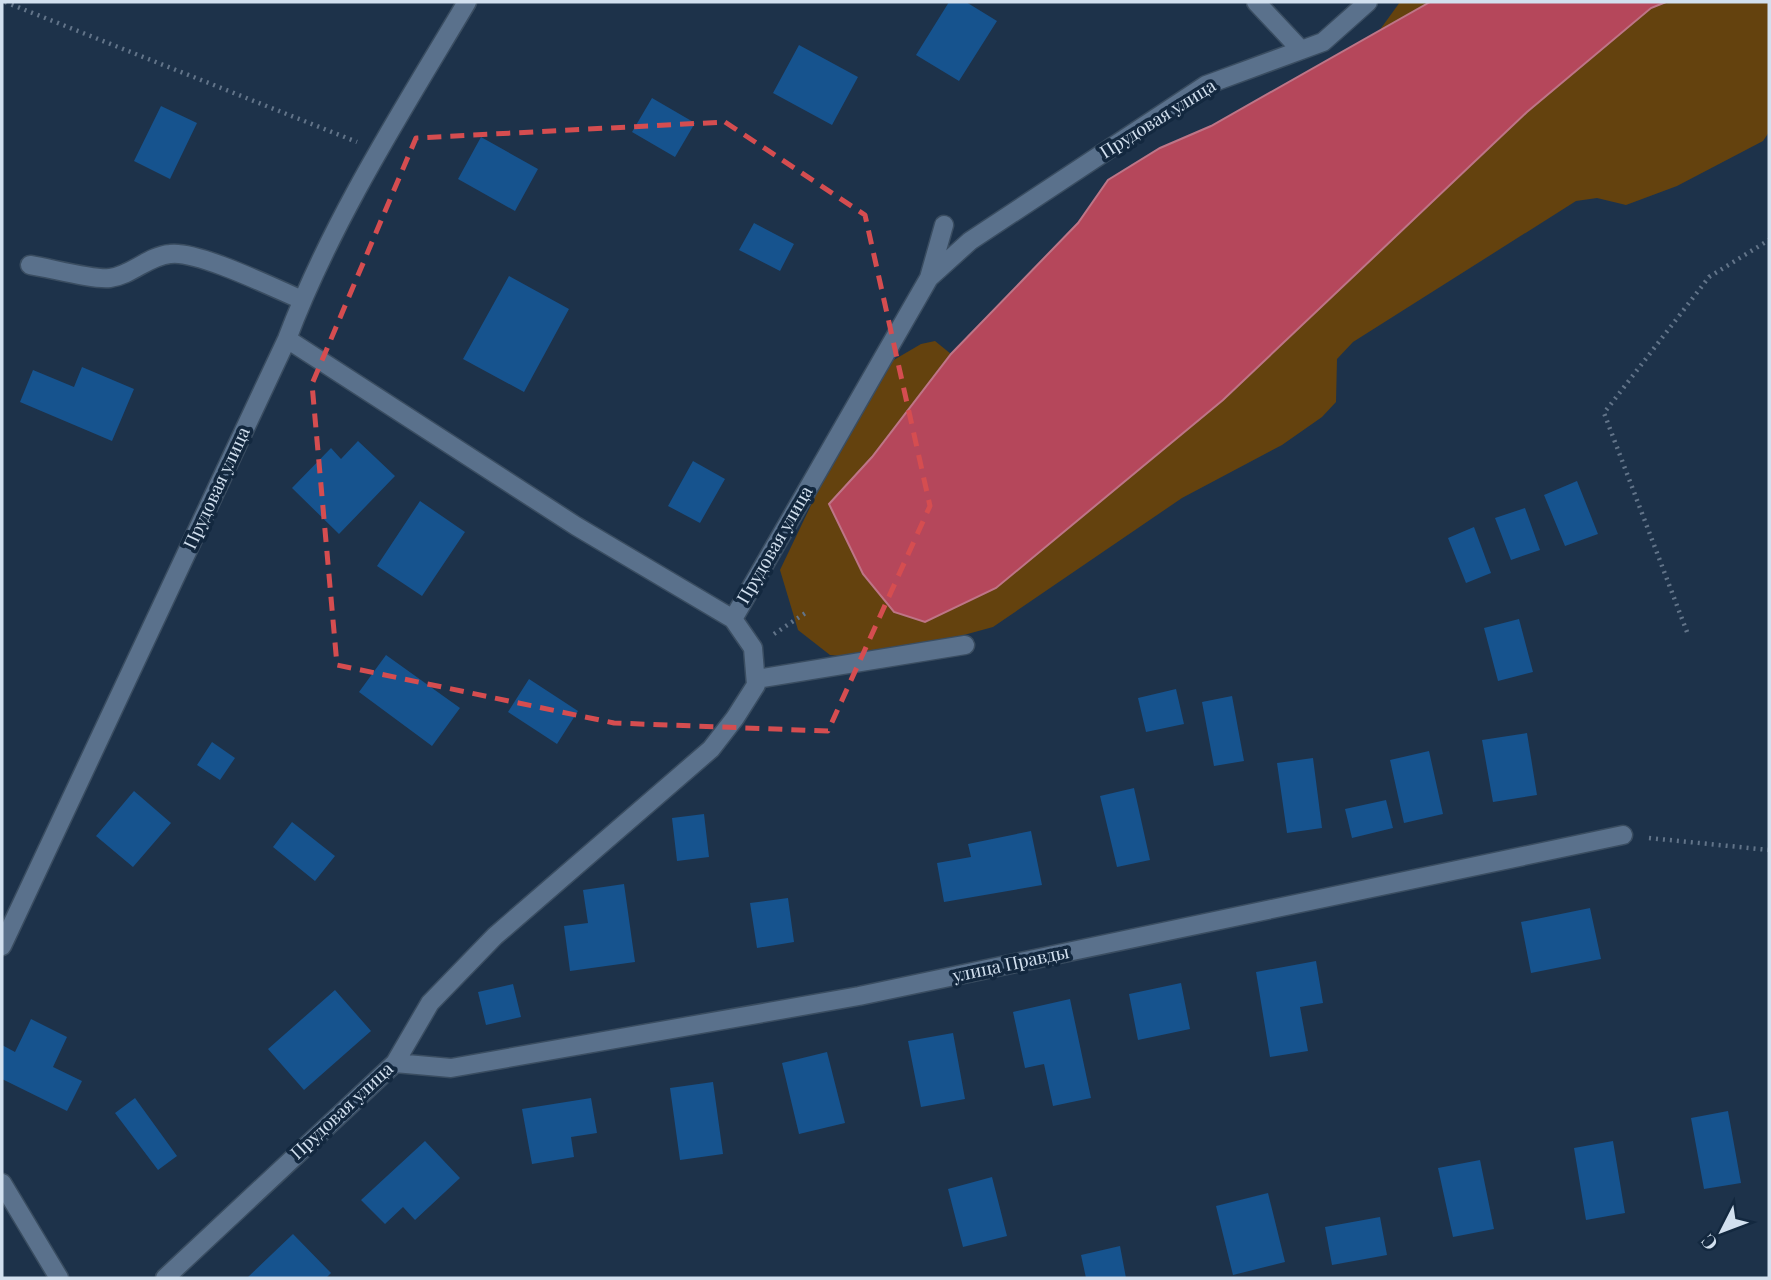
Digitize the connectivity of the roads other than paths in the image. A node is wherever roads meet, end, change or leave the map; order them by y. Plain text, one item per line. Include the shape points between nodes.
1 (467, 2) edge
2 (1256, 2) edge
3 (1368, 2) edge
4 (1301, 50) junction
5 (944, 225) dead end
6 (30, 265) dead end
7 (929, 278) junction
8 (302, 300) junction
9 (287, 339) junction
10 (733, 619) junction
11 (965, 645) dead end
12 (756, 679) junction
13 (1623, 835) road end
14 (2, 946) edge
15 (395, 1063) junction
16 (2, 1183) edge
17 (60, 1278) edge
18 (165, 1278) edge

1 - 8 street, Прудовая улица via 378,150
2 - 4 street
3 - 4 street, Прудовая улица via 1323,42
4 - 7 street, Прудовая улица via 1206,85 970,241
5 - 7 street
6 - 8 street via 109,278 171,253 195,256
7 - 10 street, Прудовая улица
8 - 9 street, Прудовая улица
9 - 10 street via 576,526
9 - 14 street, Прудовая улица
10 - 12 street, Прудовая улица via 753,648
11 - 12 street
12 - 15 street, Прудовая улица via 711,749 495,936 430,1003
13 - 15 street, улица Правды via 859,996 451,1068
15 - 18 street, Прудовая улица
16 - 17 street

